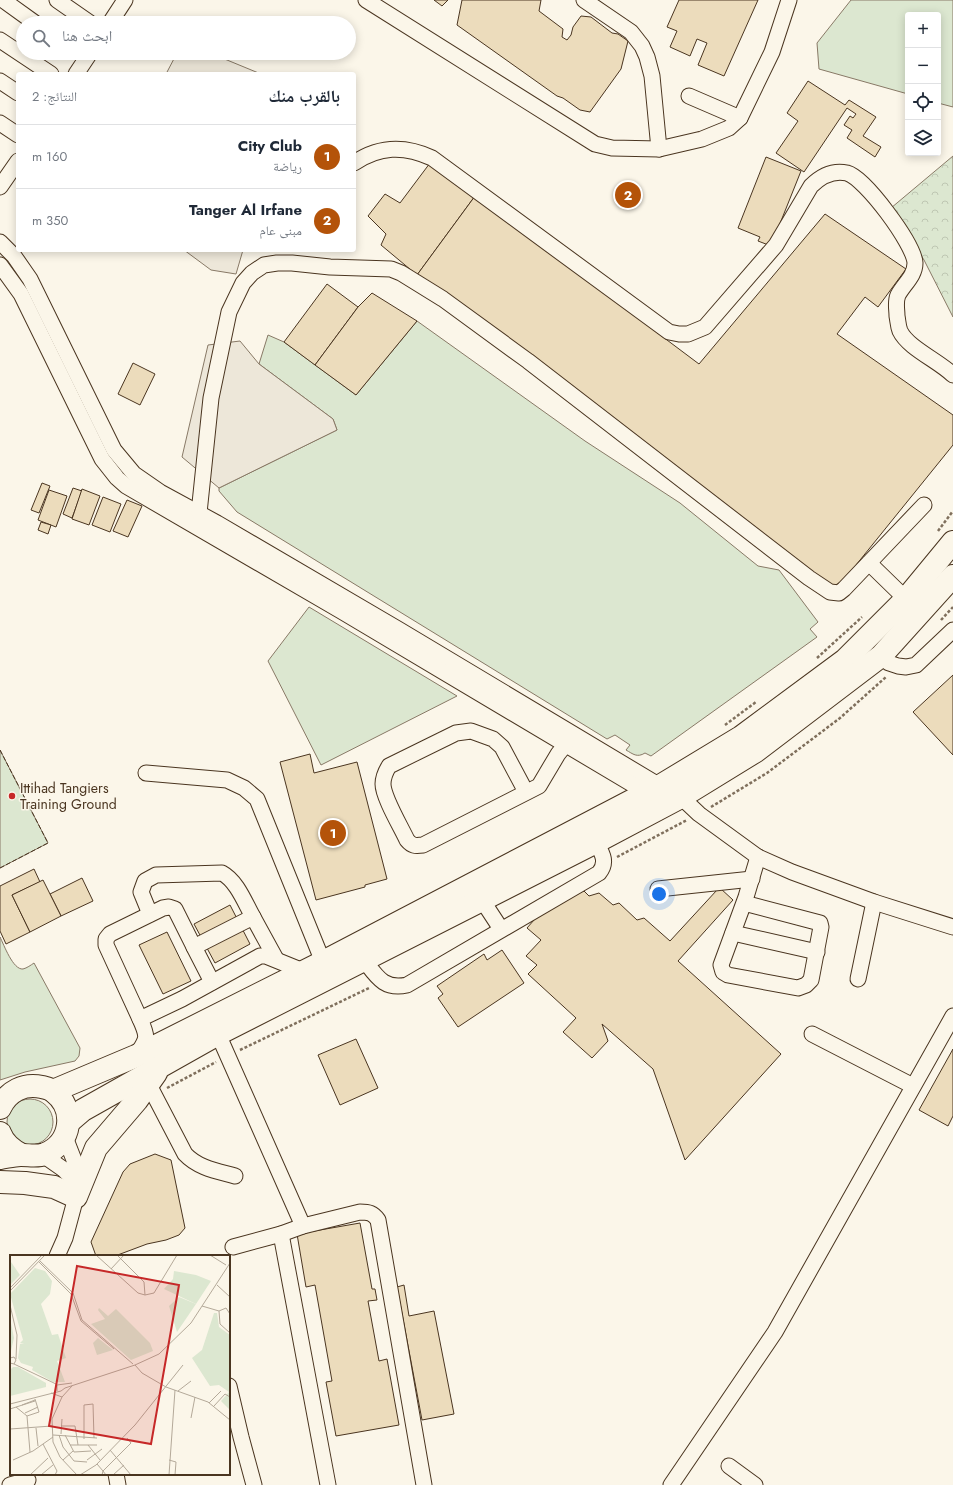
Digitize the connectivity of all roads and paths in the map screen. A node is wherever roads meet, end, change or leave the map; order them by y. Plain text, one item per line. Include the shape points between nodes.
1 (3, 0) edge
2 (57, 0) edge
3 (366, 0) edge
4 (584, 0) edge
5 (789, 0) edge
6 (119, 2) edge
7 (25, 16) edge
8 (80, 16) edge
9 (113, 16) edge
10 (0, 40) edge
11 (16, 51) edge
12 (30, 60) edge
13 (83, 60) edge
14 (48, 72) edge
15 (77, 72) edge
16 (0, 81) edge
17 (16, 92) edge
18 (689, 96) dead end
19 (740, 118) junction
20 (0, 123) edge
21 (16, 134) edge
22 (659, 149) junction
23 (356, 162) edge
24 (10, 164) edge
25 (0, 187) edge
26 (0, 242) edge
27 (274, 252) edge
28 (0, 265) edge
29 (264, 265) junction
30 (953, 375) edge
31 (924, 505) dead end
32 (953, 512) edge
33 (199, 514) junction
34 (943, 539) edge
35 (869, 562) junction
36 (953, 576) edge
37 (906, 600) junction
38 (865, 614) dead end
39 (953, 630) edge
40 (881, 656) junction
41 (812, 662) dead end
42 (762, 698) dead end
43 (724, 725) dead end
44 (566, 744) junction
45 (146, 773) dead end
46 (654, 789) junction
47 (526, 792) junction
48 (680, 797) junction
49 (596, 842) junction
50 (758, 856) junction
51 (752, 879) junction
52 (658, 889) dead end
53 (482, 900) junction
54 (874, 902) junction
55 (744, 903) junction
56 (150, 914) junction
57 (253, 917) junction
58 (953, 926) edge
59 (501, 929) junction
60 (733, 933) junction
61 (194, 947) junction
62 (817, 952) junction
63 (276, 959) junction
64 (364, 960) junction
65 (324, 962) junction
66 (303, 971) junction
67 (858, 979) dead end
68 (212, 982) junction
69 (953, 1016) edge
70 (140, 1020) junction
71 (218, 1034) junction
72 (812, 1034) dead end
73 (136, 1056) junction
74 (154, 1075) junction
75 (913, 1086) junction
76 (53, 1091) junction
77 (7, 1093) edge
78 (0, 1108) edge
79 (67, 1130) junction
80 (0, 1133) edge
81 (33, 1155) junction
82 (0, 1158) edge
83 (235, 1176) dead end
84 (0, 1182) edge
85 (75, 1189) junction
86 (303, 1226) junction
87 (281, 1234) junction
88 (233, 1247) dead end
89 (57, 1255) edge
90 (230, 1395) edge
91 (235, 1438) edge
92 (729, 1466) dead end
93 (116, 1475) edge
94 (29, 1480) edge
95 (10, 1485) edge
96 (118, 1485) edge
97 (254, 1485) edge
98 (328, 1485) edge
99 (424, 1485) edge
100 (671, 1485) edge
101 (755, 1485) edge

1 - 7 street
2 - 8 street
3 - 22 street via 595,144 612,148
4 - 22 street via 632,32 642,46 652,76
5 - 19 street via 772,52
6 - 9 street
10 - 11 street
12 - 14 street
13 - 15 street
16 - 17 street
18 - 19 street
19 - 22 street via 729,128
20 - 21 street
23 - 30 street via 365,155 391,148 421,153 432,158 669,332 679,334 688,334 705,327 776,245 811,186 818,179 837,172 847,173 856,178 888,212 915,261 914,270 896,303 899,329 905,339
24 - 25 street
26 - 33 street via 14,256 30,279 114,450 134,474 147,484
27 - 29 street
28 - 44 street via 21,294 102,459 126,486
29 - 33 street via 243,283 229,312 211,398
29 - 35 street via 292,263 391,269 401,273 443,299 528,361 808,578 830,592 839,593
31 - 35 street
32 - 34 path
33 - 46 street via 398,629
34 - 37 highway
35 - 37 street
36 - 40 highway
37 - 46 highway via 845,660 741,737
38 - 41 path
39 - 40 street via 916,665 898,666
40 - 48 highway via 756,751
42 - 43 path
44 - 46 street
44 - 47 street via 539,786
45 - 65 street via 227,780 244,788 257,799
46 - 65 highway
47 - 47 street via 416,846 407,840 383,785 389,766 456,733 471,731 493,739 502,747
48 - 49 highway
48 - 50 street
49 - 53 highway
49 - 59 street via 604,859 602,869 598,873
50 - 51 street
50 - 54 street via 792,872
51 - 52 street
51 - 55 street
53 - 59 street
53 - 64 highway
54 - 58 street
54 - 67 street
55 - 60 street
55 - 62 street via 820,923
56 - 57 street via 141,892 145,881 156,875 222,873 234,884
56 - 61 street via 163,908 175,909
56 - 70 street via 110,934 106,939 106,945
57 - 61 street
57 - 63 street
59 - 64 street via 407,985 399,987 382,982
60 - 62 street
60 - 62 street via 721,965 723,972 728,975 798,988 811,980
61 - 68 street
63 - 66 street
63 - 68 street via 260,956
64 - 71 highway
65 - 66 highway
66 - 73 highway
68 - 70 street
69 - 75 street
70 - 73 street via 146,1033 146,1040
71 - 74 highway
71 - 86 street
72 - 75 street
73 - 76 highway
74 - 79 highway via 83,1110
74 - 83 street via 189,1159 209,1169
74 - 85 highway via 137,1100 96,1148
75 - 100 street via 775,1332
76 - 77 highway via 35,1086
76 - 79 highway via 63,1101 67,1111
77 - 78 highway via 8,1096
79 - 81 highway via 59,1145 52,1151
79 - 85 street via 74,1160
80 - 81 highway via 6,1144 14,1151
81 - 82 highway
81 - 85 street via 64,1169
84 - 85 highway
85 - 89 street via 65,1238
86 - 87 street
86 - 99 street via 360,1212 370,1212 378,1220
87 - 88 street
87 - 98 street
90 - 91 street
91 - 97 street
92 - 101 street
93 - 96 street
94 - 95 street

